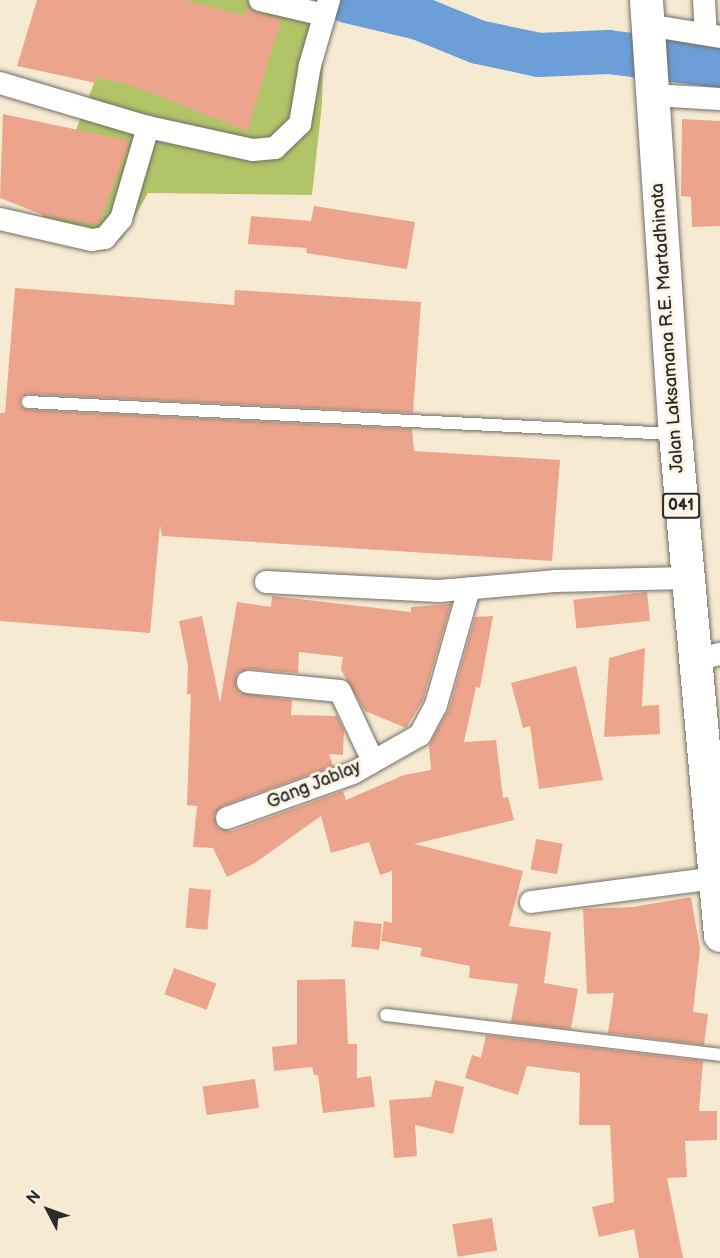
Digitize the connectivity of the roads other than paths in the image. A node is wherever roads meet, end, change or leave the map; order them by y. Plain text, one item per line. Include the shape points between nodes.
1 (260, 0) edge
2 (704, 0) edge
3 (327, 7) edge
4 (646, 23) edge
5 (713, 36) edge
6 (0, 83) edge
7 (652, 86) junction
8 (720, 99) edge
9 (148, 126) junction
10 (0, 219) edge
11 (28, 402) dead end
12 (675, 434) junction
13 (687, 578) junction
14 (266, 582) dead end
15 (469, 589) junction
16 (709, 657) edge
17 (248, 682) dead end
18 (373, 761) junction
19 (227, 818) dead end
20 (717, 872) edge
21 (531, 902) dead end
22 (720, 935) edge
23 (386, 1016) dead end
24 (720, 1055) edge

1 - 3 street
2 - 5 street
3 - 9 street via 300,124 275,148 254,150
4 - 5 street
4 - 7 main road, Jalan Laksamana R.E. Martadhinata
6 - 9 street
7 - 8 street
7 - 12 main road, Jalan Laksamana R.E. Martadhinata / 041
9 - 10 street via 121,219 105,238 92,240
11 - 12 lane
12 - 13 main road, Jalan Laksamana R.E. Martadhinata / 041
13 - 15 street via 555,581
13 - 16 main road, Jalan Laksamana R.E. Martadhinata / 041
14 - 15 street via 439,591
15 - 18 street, Gang Jablay via 436,705 420,735
16 - 20 main road, Jalan Laksamana R.E. Martadhinata / 041
17 - 18 street via 340,691
18 - 19 street, Gang Jablay via 353,773
20 - 21 street
20 - 22 main road, Jalan Laksamana R.E. Martadhinata / 041
23 - 24 lane

